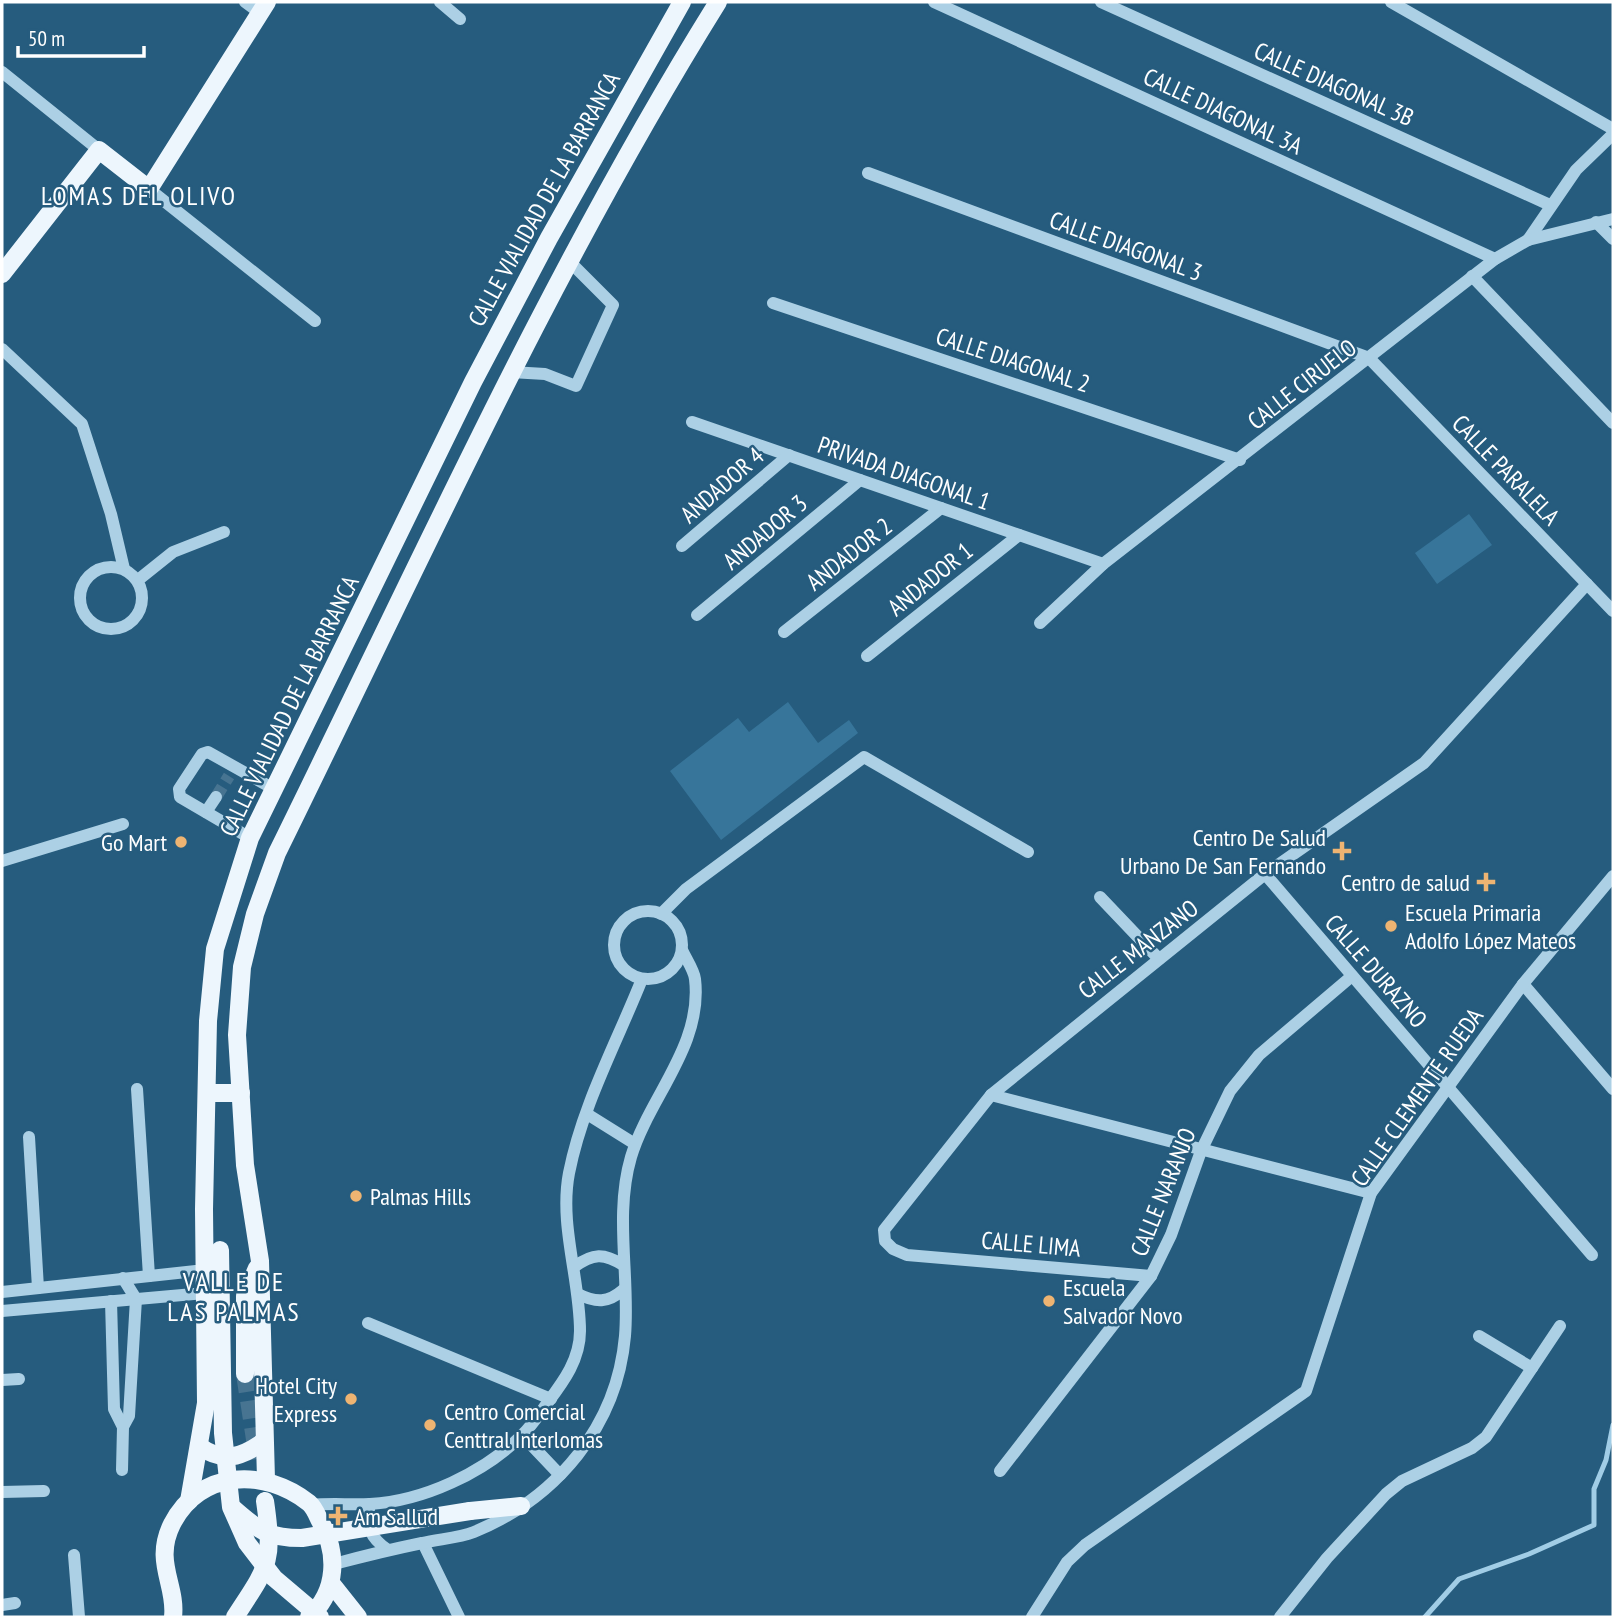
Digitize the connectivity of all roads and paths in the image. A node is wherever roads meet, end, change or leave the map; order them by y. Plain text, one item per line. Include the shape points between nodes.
1 (245, 2) edge
2 (439, 2) edge
3 (682, 2) edge
4 (718, 2) edge
5 (934, 2) edge
6 (1101, 2) edge
7 (1391, 2) edge
8 (264, 7) edge
9 (460, 19) dead end
10 (2, 72) edge
11 (1613, 132) edge
12 (99, 150) junction
13 (868, 173) dead end
14 (149, 189) junction
15 (1550, 205) junction
16 (1613, 219) edge
17 (1596, 222) junction
18 (1613, 239) edge
19 (1528, 240) junction
20 (1495, 259) junction
21 (568, 260) junction
22 (2, 274) edge
23 (1472, 276) junction
24 (773, 303) dead end
25 (315, 321) dead end
26 (2, 349) edge
27 (1369, 358) junction
28 (511, 372) junction
29 (692, 422) dead end
30 (1613, 423) edge
31 (789, 455) junction
32 (1240, 460) junction
33 (860, 480) junction
34 (941, 508) junction
35 (224, 532) dead end
36 (1019, 535) junction
37 (682, 547) dead end
38 (1103, 564) junction
39 (124, 569) junction
40 (138, 580) junction
41 (1587, 584) junction
42 (1613, 611) edge
43 (697, 615) dead end
44 (1040, 623) dead end
45 (784, 632) dead end
46 (867, 656) dead end
47 (274, 789) junction
48 (216, 797) tunnel mouth
49 (206, 812) junction
50 (122, 824) dead end
51 (250, 838) junction
52 (1028, 852) dead end
53 (2, 861) edge
54 (1265, 874) junction
55 (1613, 879) edge
56 (1100, 897) dead end
57 (661, 914) junction
58 (682, 950) junction
59 (1159, 959) junction
60 (1352, 976) junction
61 (642, 979) junction
62 (1523, 984) junction
63 (1448, 1086) junction
64 (137, 1089) dead end
65 (1613, 1089) edge
66 (207, 1093) junction
67 (241, 1093) junction
68 (991, 1095) junction
69 (587, 1114) junction
70 (29, 1137) dead end
71 (635, 1144) junction
72 (1201, 1151) junction
73 (1371, 1193) junction
74 (204, 1209) junction
75 (907, 1255) joint
76 (1591, 1255) dead end
77 (260, 1261) junction
78 (623, 1265) junction
79 (574, 1266) junction
80 (205, 1270) junction
81 (149, 1276) junction
82 (1151, 1276) junction
83 (123, 1278) junction
84 (38, 1288) junction
85 (624, 1290) junction
86 (2, 1292) edge
87 (205, 1293) junction
88 (578, 1294) junction
89 (136, 1299) junction
90 (111, 1301) junction
91 (2, 1311) edge
92 (368, 1323) dead end
93 (1560, 1326) dead end
94 (1479, 1336) dead end
95 (1532, 1368) junction
96 (245, 1374) tunnel mouth
97 (19, 1379) dead end
98 (2, 1380) edge
99 (551, 1399) junction
100 (123, 1427) junction
101 (522, 1435) junction
102 (263, 1442) junction
103 (199, 1446) junction
104 (122, 1471) dead end
105 (1000, 1471) dead end
106 (560, 1475) junction
107 (266, 1479) junction
108 (44, 1491) dead end
109 (2, 1492) edge
110 (189, 1501) junction
111 (265, 1501) dead end
112 (370, 1504) junction
113 (311, 1505) junction
114 (521, 1506) junction
115 (232, 1507) junction
116 (423, 1543) junction
117 (388, 1550) junction
118 (74, 1555) dead end
119 (334, 1564) junction
120 (331, 1583) junction
121 (174, 1614) edge
122 (79, 1617) edge
123 (235, 1617) edge
124 (309, 1617) edge
125 (320, 1617) edge
126 (358, 1617) edge
127 (459, 1617) edge
128 (1032, 1617) edge
129 (1280, 1617) edge

1 - 8 street
2 - 9 street
3 - 47 main road, CALLE VIALIDAD DE LA BARRANCA via 486,358
4 - 21 main road, CALLE VIALIDAD DE LA BARRANCA
5 - 20 street, CALLE DIAGONAL 3A
6 - 15 street, CALLE DIAGONAL 3B
7 - 11 street
8 - 14 main road
10 - 12 street
11 - 15 street
12 - 14 main road
12 - 22 main road
13 - 27 street, CALLE DIAGONAL 3
14 - 25 street
15 - 19 street
16 - 17 street
17 - 18 street
17 - 19 street
19 - 20 street, CALLE CIRUELO
20 - 23 street, CALLE CIRUELO
21 - 28 main road, CALLE VIALIDAD DE LA BARRANCA
21 - 28 street via 613,305 576,386 545,374
23 - 27 street, CALLE CIRUELO
23 - 30 street
24 - 32 street, CALLE DIAGONAL 2
26 - 39 street via 82,424
27 - 32 street, CALLE CIRUELO
27 - 41 street, CALLE PARALELA
28 - 67 main road, CALLE VIALIDAD DE LA BARRANCA via 277,853 242,967 237,1035
29 - 31 street, PRIVADA DIAGONAL 1
31 - 33 street, PRIVADA DIAGONAL 1
31 - 37 street, ANDADOR 4
32 - 38 street, CALLE CIRUELO
33 - 34 street, PRIVADA DIAGONAL 1
33 - 43 street, ANDADOR 3
34 - 36 street, PRIVADA DIAGONAL 1
34 - 45 street, ANDADOR 2
35 - 40 street via 173,552
36 - 38 street, PRIVADA DIAGONAL 1
36 - 46 street, ANDADOR 1
38 - 44 street, CALLE CIRUELO
39 - 40 street
39 - 40 street via 108,566 92,572 82,585 79,601 85,616 97,627 113,630 128,625 140,613 143,597
41 - 42 street, CALLE PARALELA
41 - 54 street, CALLE MANZANO via 1424,763
47 - 49 street via 232,771 205,752 179,789 180,797
47 - 51 main road, CALLE VIALIDAD DE LA BARRANCA
48 - 49 street
49 - 51 street
50 - 53 street
51 - 66 main road, CALLE VIALIDAD DE LA BARRANCA via 215,949
52 - 57 street via 864,757 686,889
54 - 59 street, CALLE MANZANO
54 - 60 street, CALLE DURAZNO
55 - 62 street, CALLE CLEMENTE RUEDA
56 - 59 street
57 - 58 street via 678,928
57 - 61 street via 649,911 628,918 615,936 616,958 631,975
58 - 61 street via 664,976
58 - 71 street via 695,978 692,1023 672,1077
59 - 68 street, CALLE MANZANO
60 - 63 street, CALLE DURAZNO
60 - 72 street, CALLE NARANJO via 1259,1055 1230,1091
61 - 69 street
62 - 63 street, CALLE CLEMENTE RUEDA
62 - 65 street
63 - 73 street, CALLE CLEMENTE RUEDA
63 - 76 street, CALLE DURAZNO
64 - 81 street
66 - 67 main road
66 - 74 main road, CALLE VIALIDAD DE LA BARRANCA
67 - 77 main road, CALLE VIALIDAD DE LA BARRANCA via 244,1165
68 - 72 street
68 - 75 street, CALLE MANZANO via 884,1230 885,1241
69 - 71 street
69 - 79 street via 569,1174
70 - 84 street
71 - 78 street via 625,1180
72 - 73 street
72 - 82 street, CALLE NARANJO via 1171,1236
73 - 128 street, CALLE CLEMENTE RUEDA via 1306,1391 1085,1545 1067,1562
74 - 80 main road, CALLE VIALIDAD DE LA BARRANCA
74 - 115 main road, bridge via 219,1250 223,1433
75 - 82 street, CALLE LIMA
77 - 96 main road via 246,1296
77 - 102 main road, CALLE VIALIDAD DE LA BARRANCA
78 - 79 street via 606,1255 587,1257
78 - 85 street
79 - 88 street
80 - 81 street
80 - 87 main road, CALLE VIALIDAD DE LA BARRANCA
81 - 83 street
82 - 105 street, CALLE NARANJO
83 - 84 street
83 - 89 street
84 - 86 street
85 - 88 street via 611,1300 592,1301
85 - 106 street via 625,1335 616,1383 581,1454
87 - 89 street
87 - 103 main road, CALLE VIALIDAD DE LA BARRANCA via 206,1403
88 - 99 street via 580,1335 570,1373
89 - 90 street
89 - 100 street via 129,1416
90 - 91 street
90 - 100 street via 114,1409
92 - 99 street
93 - 95 street
94 - 95 street
95 - 129 street via 1486,1437 1386,1494
97 - 98 street
99 - 101 street
100 - 104 street
101 - 106 street
101 - 112 street via 480,1467 446,1485
102 - 103 main road via 230,1458
102 - 107 main road, CALLE VIALIDAD DE LA BARRANCA
103 - 110 main road, CALLE VIALIDAD DE LA BARRANCA
106 - 114 street
107 - 110 main road, CALLE VIALIDAD DE LA BARRANCA via 239,1478 212,1485
107 - 113 main road
108 - 109 street
110 - 121 main road, CALLE VIALIDAD DE LA BARRANCA via 172,1524 164,1551
111 - 123 main road via 271,1542 268,1559
112 - 113 street
112 - 117 street via 369,1531
113 - 119 main road via 327,1532
114 - 115 main road, bridge via 302,1538 275,1538
114 - 116 street via 473,1533
115 - 125 main road, bridge via 247,1543 274,1578
116 - 117 street
116 - 127 street
117 - 119 street
118 - 122 street
119 - 120 main road
120 - 124 main road
120 - 126 main road

